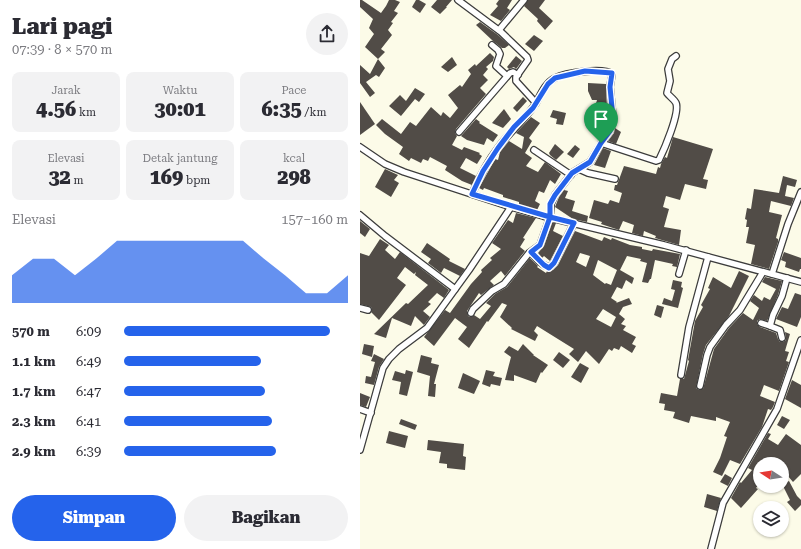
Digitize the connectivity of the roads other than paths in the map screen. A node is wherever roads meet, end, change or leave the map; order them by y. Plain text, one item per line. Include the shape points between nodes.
1 (458, 0) edge
2 (524, 0) edge
3 (499, 30) junction
4 (492, 45) dead end
5 (676, 56) dead end
6 (507, 76) junction
7 (518, 76) junction
8 (536, 103) junction
9 (459, 132) dead end
10 (601, 143) junction
11 (360, 147) edge
12 (534, 150) dead end
13 (579, 169) junction
14 (568, 173) junction
15 (615, 179) dead end
16 (801, 192) edge
17 (472, 194) junction
18 (511, 207) junction
19 (360, 215) edge
20 (547, 217) junction
21 (574, 223) junction
22 (686, 250) junction
23 (531, 252) junction
24 (708, 256) junction
25 (763, 272) junction
26 (679, 274) dead end
27 (772, 274) junction
28 (787, 278) junction
29 (801, 282) edge
30 (455, 289) junction
31 (360, 308) edge
32 (368, 310) dead end
33 (471, 313) dead end
34 (761, 323) dead end
35 (770, 326) junction
36 (782, 338) dead end
37 (801, 340) edge
38 (681, 375) dead end
39 (700, 386) dead end
40 (360, 409) edge
41 (372, 413) junction
42 (360, 450) edge
43 (711, 549) edge

1 - 3 street
2 - 3 street
3 - 7 street via 527,57 528,60
4 - 6 street via 500,54 496,66
5 - 10 street via 668,69 670,81 667,94 675,101 676,107 671,132 659,160
6 - 7 street via 512,72
6 - 9 street
7 - 8 street via 516,81
8 - 10 street via 543,89 555,78 585,71 612,73 610,87 613,118 610,131
8 - 17 street via 498,148
10 - 13 street via 590,162
11 - 17 street via 385,164 404,172
12 - 14 street
13 - 14 street
13 - 15 street
14 - 20 street via 550,204
16 - 27 street
17 - 18 street
18 - 20 street
18 - 30 street
19 - 30 street
20 - 21 street
20 - 23 street via 540,245
21 - 22 street
21 - 23 street via 550,267 544,265
22 - 24 street
22 - 26 street
23 - 33 street via 504,284 492,291
24 - 25 street
24 - 38 street via 689,327
25 - 27 street
25 - 39 street via 740,310 710,347
27 - 28 street
28 - 29 street
28 - 35 street
30 - 41 street via 427,328 389,359 383,368
31 - 32 street
34 - 35 street
35 - 36 street via 780,330
37 - 43 street via 777,409 723,503
40 - 41 street
41 - 42 street

